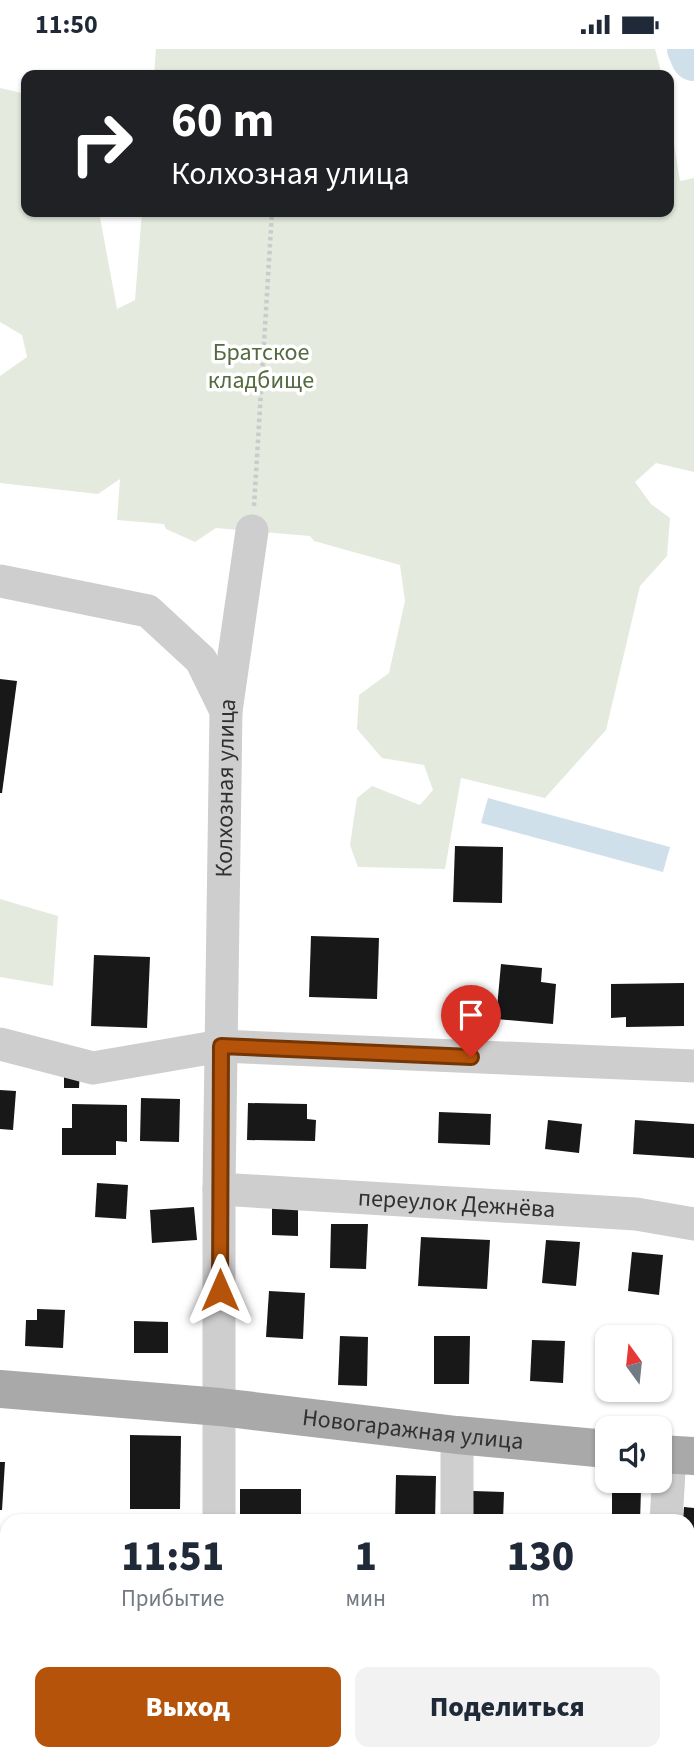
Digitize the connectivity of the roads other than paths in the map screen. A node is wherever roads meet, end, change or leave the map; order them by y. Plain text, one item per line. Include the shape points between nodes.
1 (252, 531) road end
2 (0, 581) edge
3 (226, 711) junction
4 (0, 1044) edge
5 (221, 1046) junction
6 (694, 1066) edge
7 (219, 1189) junction
8 (694, 1224) edge
9 (0, 1389) edge
10 (220, 1407) junction
11 (457, 1436) junction
12 (595, 1448) edge
13 (675, 1455) edge
14 (219, 1514) edge
15 (457, 1514) edge
16 (667, 1514) edge

1 - 3 street, Колхозная улица
2 - 3 street via 148,611 201,660
3 - 5 street, Колхозная улица
4 - 5 street via 93,1068
5 - 6 street
5 - 7 street, Колхозная улица
7 - 8 street, переулок Дежнёва via 636,1214
7 - 10 street, Колхозная улица
9 - 10 main road, Новогаражная улица
10 - 11 main road, Новогаражная улица
10 - 14 street, Колхозная улица
11 - 12 main road, Новогаражная улица
11 - 15 street
13 - 16 street

